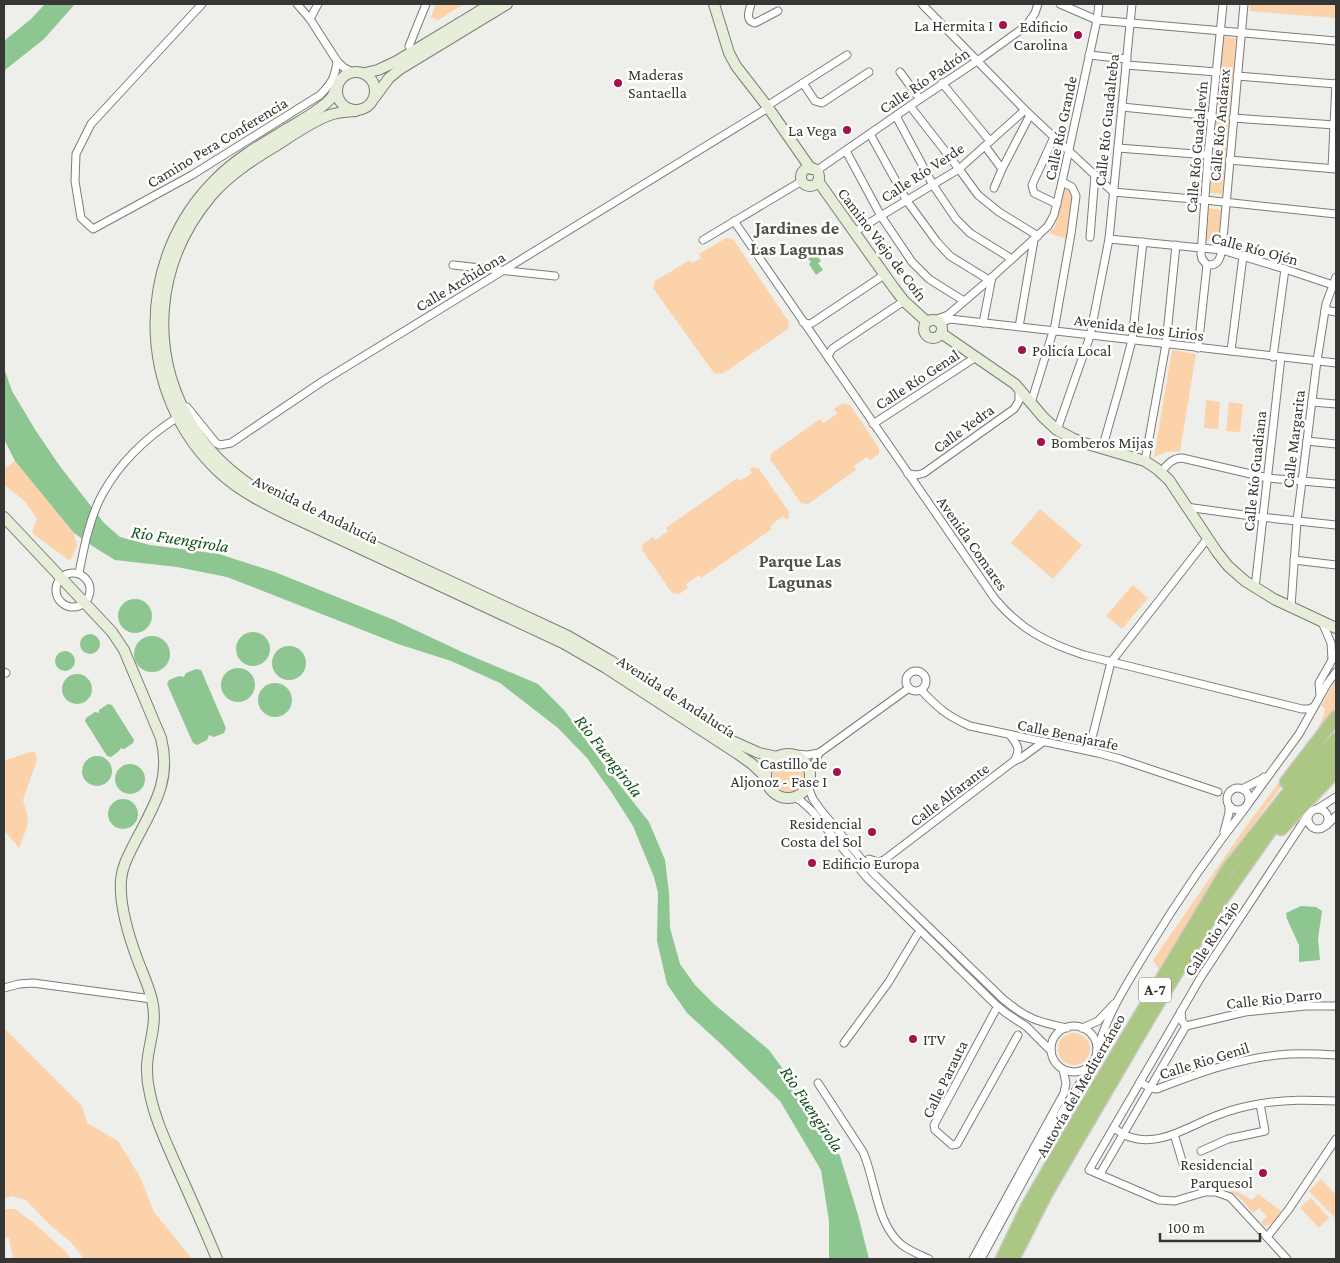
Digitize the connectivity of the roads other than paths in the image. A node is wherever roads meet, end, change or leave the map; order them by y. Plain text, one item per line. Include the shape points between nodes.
1 (202, 4) edge
2 (296, 4) edge
3 (318, 4) edge
4 (426, 4) edge
5 (491, 4) edge
6 (507, 4) edge
7 (714, 4) edge
8 (751, 4) edge
9 (1038, 4) edge
10 (1060, 4) edge
11 (1099, 4) edge
12 (1132, 4) edge
13 (1223, 4) edge
14 (1244, 4) edge
15 (924, 5) edge
16 (778, 11) dead end
17 (310, 19) junction
18 (1097, 20) junction
19 (1130, 23) junction
20 (1220, 30) junction
21 (1241, 32) junction
22 (1336, 40) edge
23 (409, 46) dead end
24 (847, 55) dead end
25 (1089, 55) junction
26 (337, 61) junction
27 (977, 61) junction
28 (1126, 62) junction
29 (352, 72) junction
30 (869, 72) dead end
31 (900, 72) dead end
32 (1217, 72) junction
33 (364, 73) junction
34 (1237, 76) junction
35 (803, 83) junction
36 (1336, 83) edge
37 (942, 84) junction
38 (337, 86) junction
39 (375, 97) junction
40 (920, 99) junction
41 (910, 106) junction
42 (768, 107) junction
43 (1122, 107) junction
44 (356, 110) junction
45 (1027, 113) junction
46 (896, 116) junction
47 (1212, 116) junction
48 (1233, 118) junction
49 (1335, 125) junction
50 (870, 134) junction
51 (1054, 137) junction
52 (988, 143) junction
53 (1118, 148) junction
54 (1068, 150) junction
55 (846, 152) junction
56 (1208, 155) junction
57 (1229, 160) junction
58 (959, 168) junction
59 (1334, 168) edge
60 (1002, 169) junction
61 (815, 174) junction
62 (1095, 175) junction
63 (802, 181) junction
64 (1062, 182) junction
65 (933, 185) junction
66 (994, 188) dead end
67 (1112, 192) junction
68 (1204, 200) junction
69 (906, 201) junction
70 (1226, 202) junction
71 (1057, 204) junction
72 (1336, 214) edge
73 (880, 216) junction
74 (734, 221) junction
75 (854, 232) junction
76 (1090, 237) dead end
77 (1036, 238) junction
78 (1109, 239) junction
79 (703, 240) dead end
80 (1143, 242) junction
81 (1176, 245) junction
82 (1201, 247) junction
83 (1222, 250) junction
84 (1243, 256) junction
85 (1012, 259) junction
86 (453, 265) dead end
87 (1207, 266) junction
88 (1285, 269) junction
89 (504, 270) junction
90 (884, 275) junction
91 (555, 276) dead end
92 (1336, 277) edge
93 (991, 278) junction
94 (1333, 285) junction
95 (904, 301) junction
96 (964, 301) junction
97 (1325, 310) junction
98 (1336, 312) edge
99 (803, 322) junction
100 (983, 323) junction
101 (936, 325) junction
102 (1019, 327) junction
103 (1053, 331) junction
104 (1090, 336) junction
105 (1132, 340) junction
106 (1166, 344) junction
107 (1198, 348) junction
108 (1231, 352) junction
109 (976, 357) junction
110 (1277, 357) junction
111 (829, 360) junction
112 (1317, 361) junction
113 (1336, 364) edge
114 (1019, 388) junction
115 (179, 397) junction
116 (1031, 402) junction
117 (1312, 402) junction
118 (1336, 404) edge
119 (178, 417) junction
120 (874, 424) junction
121 (1057, 430) junction
122 (1307, 441) junction
123 (1336, 444) edge
124 (1102, 449) junction
125 (1145, 461) junction
126 (1161, 472) junction
127 (908, 474) junction
128 (1268, 478) junction
129 (1302, 481) junction
130 (1336, 484) edge
131 (1186, 507) junction
132 (4, 517) edge
133 (1263, 517) junction
134 (1297, 521) junction
135 (1336, 525) edge
136 (1207, 539) junction
137 (1294, 560) junction
138 (1336, 565) edge
139 (79, 573) junction
140 (62, 578) junction
141 (1255, 588) junction
142 (84, 602) junction
143 (1291, 607) junction
144 (1321, 621) junction
145 (1336, 622) edge
146 (1336, 628) edge
147 (1336, 636) edge
148 (1111, 662) junction
149 (1335, 673) edge
150 (909, 688) junction
151 (921, 690) junction
152 (1320, 695) junction
153 (1314, 707) junction
154 (1336, 717) edge
155 (1010, 735) junction
156 (1336, 739) edge
157 (1043, 742) junction
158 (1089, 750) junction
159 (794, 754) junction
160 (819, 754) junction
161 (1336, 754) edge
162 (777, 757) junction
163 (1014, 761) junction
164 (1272, 770) junction
165 (1336, 771) edge
166 (811, 772) junction
167 (766, 777) junction
168 (808, 787) junction
169 (1242, 789) junction
170 (1218, 792) junction
171 (1230, 792) junction
172 (1336, 797) edge
173 (796, 798) junction
174 (1228, 804) junction
175 (1247, 806) junction
176 (1317, 809) junction
177 (1308, 815) junction
178 (1336, 816) edge
179 (1326, 825) junction
180 (1299, 828) junction
181 (1312, 828) junction
182 (1223, 836) junction
183 (869, 859) dead end
184 (1227, 870) junction
185 (1241, 870) junction
186 (917, 935) dead end
187 (4, 988) edge
188 (152, 999) junction
189 (1118, 1000) junction
190 (1336, 1006) edge
191 (995, 1011) dead end
192 (1180, 1011) junction
193 (1186, 1026) junction
194 (1067, 1028) junction
195 (1082, 1028) junction
196 (1018, 1035) dead end
197 (844, 1043) dead end
198 (1051, 1051) junction
199 (1096, 1051) junction
200 (1336, 1055) edge
201 (1091, 1065) junction
202 (1064, 1070) junction
203 (1140, 1082) junction
204 (818, 1083) dead end
205 (1150, 1088) junction
206 (1336, 1101) edge
207 (1260, 1104) junction
208 (1114, 1128) junction
209 (1124, 1134) junction
210 (1174, 1134) junction
211 (1336, 1139) edge
212 (1201, 1151) dead end
213 (1183, 1164) dead end
214 (1100, 1174) junction
215 (1268, 1237) junction
216 (1284, 1258) edge
217 (217, 1259) edge
218 (929, 1259) edge
219 (973, 1259) edge
220 (981, 1259) edge
221 (1002, 1259) edge
222 (1013, 1259) edge

1 - 26 street, Camino Pera Conferencia via 91,124 76,154 75,181 81,218 93,229 192,176 320,95 331,84
2 - 17 street
3 - 17 street
4 - 23 street
5 - 33 street via 397,61
6 - 39 street via 400,69
7 - 42 street, Camino Viejo de Coín via 729,53
8 - 16 street via 748,15 753,23
9 - 27 street, Calle Río Padrón via 1026,26
10 - 18 street
11 - 18 street, Calle Río Grande
12 - 19 street, Calle Río Guadalteba
13 - 20 street, Calle Río Guadalevín
14 - 21 street, Calle Río Andarax
15 - 27 street
17 - 26 street
18 - 19 street
18 - 25 street, Calle Río Grande
19 - 20 street
19 - 28 street, Calle Río Guadalteba
20 - 21 street
20 - 32 street, Calle Río Guadalevín
21 - 22 street
21 - 34 street, Calle Río Andarax
24 - 35 street, Calle Archidona
25 - 28 street
25 - 54 street, Calle Río Grande
26 - 29 street
26 - 38 street via 340,75
27 - 37 street, Calle Río Padrón
27 - 45 street
28 - 32 street
28 - 43 street, Calle Río Guadalteba
29 - 33 street
29 - 38 street via 343,76
30 - 35 street via 822,103 815,101
31 - 40 street
32 - 47 street, Calle Río Guadalevín
33 - 39 street via 373,81
34 - 36 street
34 - 48 street, Calle Río Andarax
35 - 42 street, Calle Archidona
36 - 49 street
37 - 40 street, Calle Río Padrón
37 - 52 street
38 - 44 street via 341,103
38 - 119 street, Avenida de Andalucía via 332,98 319,109 227,169 189,211 176,234 158,289 155,322 164,384
39 - 44 street via 368,107
40 - 41 street, Calle Río Padrón
41 - 46 street, Calle Río Padrón
41 - 58 street
42 - 61 street, Camino Viejo de Coín
42 - 89 street, Calle Archidona
43 - 47 street
43 - 53 street, Calle Río Guadalteba
44 - 115 street, Avenida de Andalucía via 321,119 258,156 222,184 196,216 176,255 164,303 165,348
45 - 51 street
45 - 52 street, Calle Río Verde
45 - 60 street
46 - 50 street, Calle Río Padrón
46 - 65 street
47 - 56 street, Calle Río Guadalevín
48 - 49 street
48 - 57 street, Calle Río Andarax
49 - 59 street
50 - 55 street, Calle Río Padrón
50 - 69 street
51 - 54 street
51 - 71 street via 1032,185 1034,193
52 - 58 street, Calle Río Verde
52 - 60 street
53 - 56 street
53 - 67 street, Calle Río Guadalteba
54 - 62 street
54 - 64 street, Calle Río Grande
55 - 61 street, Calle Río Padrón
55 - 73 street
56 - 68 street, Calle Río Guadalevín
57 - 59 street
57 - 70 street, Calle Río Andarax
58 - 65 street, Calle Río Verde
58 - 77 street via 978,195
60 - 66 street
61 - 63 street via 806,169 801,176
61 - 63 street via 816,184 805,185
61 - 75 street, Camino Viejo de Coín
62 - 67 street
62 - 76 street
63 - 74 street
64 - 71 street, Calle Río Grande
64 - 103 street via 1072,187 1076,196
65 - 69 street, Calle Río Verde
65 - 85 street via 956,219 970,233
67 - 68 street
67 - 78 street, Calle Río Guadalteba
68 - 70 street
68 - 82 street, Calle Río Guadalevín
69 - 73 street, Calle Río Verde
69 - 93 street via 950,256
70 - 72 street
70 - 83 street, Calle Río Andarax
71 - 77 street, Calle Río Grande via 1048,226
73 - 75 street, Calle Río Verde
73 - 96 street via 912,262 929,279
74 - 79 street
74 - 99 street, Avenida Comares
75 - 90 street, Camino Viejo de Coín
77 - 85 street, Calle Río Grande
77 - 102 street
78 - 80 street, Calle Río Ojén
78 - 104 street, Calle Río Guadalteba
80 - 81 street, Calle Río Ojén
80 - 105 street
81 - 82 street, Calle Río Ojén
81 - 106 street
82 - 83 street, Calle Río Ojén
82 - 87 street, Calle Río Guadalevín via 1202,259
83 - 84 street, Calle Río Ojén
83 - 87 street via 1218,262
84 - 88 street, Calle Río Ojén
84 - 108 street
85 - 93 street, Calle Río Grande
86 - 89 street
87 - 107 street
88 - 94 street, Calle Río Ojén
88 - 110 street, Calle Río Guadiana
89 - 91 street
89 - 115 street, Calle Archidona via 323,381 231,443 216,443
90 - 95 street, Camino Viejo de Coín
90 - 99 street via 814,322
92 - 94 street, Calle Margarita
93 - 96 street, Calle Río Grande
93 - 100 street
94 - 97 street, Calle Margarita
95 - 101 street, Camino Viejo de Coín
95 - 111 street via 832,349
96 - 101 street, Calle Río Grande
97 - 98 street
97 - 112 street, Calle Margarita
99 - 111 street, Avenida Comares
100 - 101 street, Avenida de los Lirios via 950,319
100 - 102 street, Avenida de los Lirios
101 - 109 street, Camino Viejo de Coín
102 - 103 street, Avenida de los Lirios
103 - 104 street, Avenida de los Lirios
103 - 116 street
104 - 105 street, Avenida de los Lirios
104 - 121 street, Calle Río Guadalteba
105 - 106 street, Avenida de los Lirios
105 - 124 street
106 - 107 street, Avenida de los Lirios
106 - 125 street
107 - 108 street, Avenida de los Lirios
108 - 110 street, Avenida de los Lirios
109 - 114 street, Camino Viejo de Coín
109 - 120 street, Calle Río Genal
110 - 112 street, Avenida de los Lirios
110 - 128 street, Calle Río Guadiana
111 - 120 street, Avenida Comares
112 - 113 street, Avenida de los Lirios
112 - 117 street, Calle Margarita
114 - 116 street, Camino Viejo de Coín
114 - 127 street, Calle Yedra via 1019,401 1014,408 924,473
115 - 162 street, Avenida de Andalucía via 194,430 214,454 254,488 568,636 730,740
116 - 121 street, Camino Viejo de Coín
117 - 118 street
117 - 122 street, Calle Margarita
119 - 139 street via 144,442 103,492
119 - 167 street, Avenida de Andalucía via 207,460 248,494 564,643 738,754
120 - 127 street, Avenida Comares
121 - 124 street, Camino Viejo de Coín
122 - 123 street
122 - 129 street, Calle Margarita
124 - 125 street, Camino Viejo de Coín
125 - 126 street, Camino Viejo de Coín
126 - 128 street via 1171,461 1182,458
126 - 131 street, Camino Viejo de Coín
127 - 148 street, Avenida Comares via 1003,609 1026,628 1061,648
128 - 129 street
128 - 133 street, Calle Río Guadiana
129 - 130 street
129 - 134 street, Calle Margarita
131 - 133 street
131 - 136 street, Camino Viejo de Coín
132 - 140 street
133 - 134 street
133 - 141 street, Calle Río Guadiana
134 - 135 street
134 - 137 street, Calle Margarita
136 - 141 street, Camino Viejo de Coín via 1228,566
136 - 148 street
137 - 138 street
137 - 143 street, Calle Margarita
139 - 140 street via 66,574
139 - 142 street via 90,587
140 - 142 street
140 - 142 street via 56,589 60,600 71,607
141 - 143 street, Camino Viejo de Coín
142 - 188 street via 124,650 164,750 161,789 124,863 121,880 131,944
143 - 144 street, Camino Viejo de Coín
144 - 145 street
144 - 146 street, Camino Viejo de Coín
144 - 147 street, Camino Viejo de Coín
144 - 152 street via 1331,643 1332,660 1319,683
148 - 153 street, Avenida Comares via 1302,708
148 - 158 street
149 - 152 street
150 - 151 street
150 - 151 street via 908,674 918,670 927,679
150 - 160 street
151 - 155 street, Calle Benajarafe via 940,710 955,719 970,726
152 - 153 street
153 - 164 street
154 - 184 highway via 1273,799
155 - 157 street, Calle Benajarafe
155 - 163 street via 1018,746
156 - 184 highway, Autovía del Mediterráneo / A-7 via 1296,783
157 - 158 street, Calle Benajarafe
157 - 163 street, Calle Alfarante
158 - 170 street, Calle Benajarafe
159 - 160 street
159 - 162 street
159 - 166 street via 806,762
160 - 166 street
161 - 185 highway, Autovía del Mediterráneo / A-7
162 - 167 street via 770,763
163 - 183 street, Calle Alfarante via 890,857 878,862
164 - 169 street
164 - 175 street
165 - 185 highway
166 - 168 street
167 - 173 street via 768,785 778,796
168 - 173 street
168 - 194 street via 820,809 874,873 1003,998 1034,1020
169 - 171 street
169 - 175 street via 1249,797
170 - 171 street, Calle Benajarafe
170 - 174 street, Calle Benajarafe
171 - 174 street
172 - 176 street
173 - 198 street via 812,812 867,878 996,1005 1027,1027
174 - 175 street via 1235,810
174 - 182 street
175 - 182 street
176 - 177 street
176 - 179 street via 1326,813
177 - 180 street, Calle Rio Tajo
177 - 181 street
178 - 179 street
179 - 181 street via 1321,829
180 - 181 street
180 - 192 street, Calle Rio Tajo
182 - 189 street via 1171,912
184 - 221 highway, Autovía del Mediterráneo / A-7 via 1065,1142
185 - 222 highway, Autovía del Mediterráneo / A-7 via 1071,1151
186 - 197 street via 888,983
187 - 188 street via 33,983
188 - 217 street via 154,1025 147,1071 152,1103 162,1134
189 - 195 street via 1098,1021
189 - 199 street
190 - 193 street, Calle Rio Darro via 1245,1012
191 - 196 street, Calle Parauta via 934,1125 935,1130 952,1145 957,1144
192 - 193 street
192 - 203 street, Calle Rio Tajo
193 - 205 street
194 - 195 street
194 - 198 street via 1055,1036
195 - 199 street via 1093,1037
198 - 202 street via 1057,1065
199 - 201 street
200 - 205 street, Calle Rio Genil via 1291,1054 1252,1059 1207,1070 1157,1089
201 - 202 street via 1078,1072
201 - 220 street via 1033,1162
202 - 219 street via 1064,1093
203 - 205 street, Calle Rio Genil
203 - 208 street, Calle Rio Tajo
204 - 218 street via 863,1152 889,1229 900,1244
205 - 209 street
206 - 207 street via 1291,1100
207 - 210 street via 1220,1114
207 - 212 street via 1265,1131 1228,1139
208 - 209 street
208 - 214 street, Calle Rio Tajo via 1089,1170
209 - 210 street via 1140,1140
209 - 214 street
210 - 213 street
211 - 215 street
214 - 215 street via 1159,1200 1175,1202 1205,1192 1230,1197
215 - 216 street

